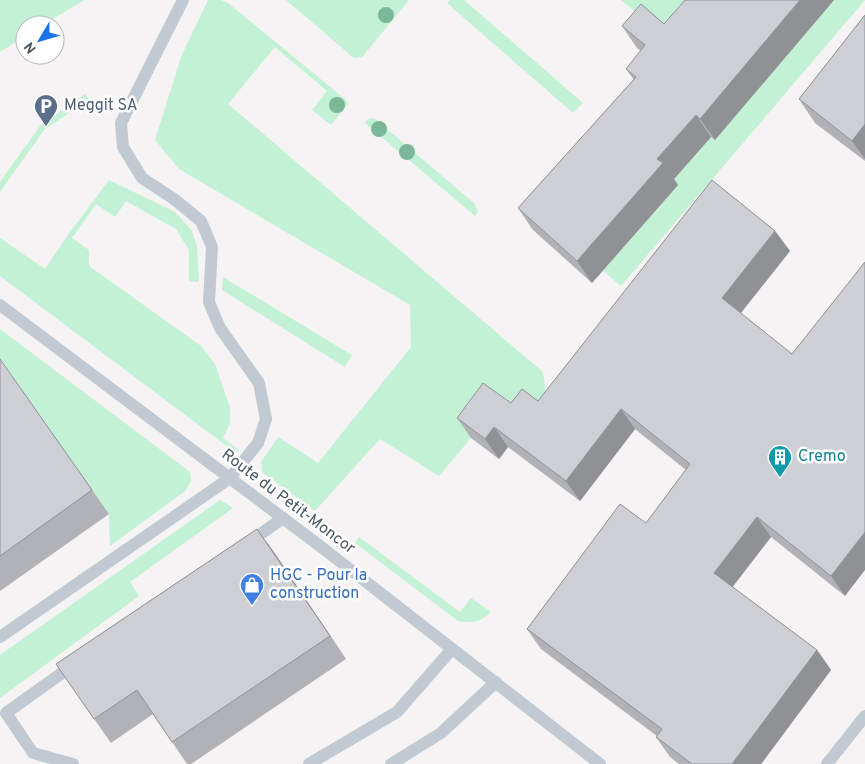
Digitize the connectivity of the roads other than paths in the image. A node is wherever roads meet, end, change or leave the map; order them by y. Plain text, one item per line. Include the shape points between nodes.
1 (183, 0) edge
2 (0, 305) edge
3 (230, 478) junction
4 (283, 518) junction
5 (234, 552) edge
6 (0, 637) edge
7 (452, 649) junction
8 (87, 656) edge
9 (496, 682) junction
10 (865, 716) edge
11 (73, 764) edge
12 (309, 764) edge
13 (391, 764) edge
14 (600, 764) edge
15 (827, 764) edge

1 - 3 lane via 121,123 123,147 142,178 201,221 212,247 209,302 220,328 259,383 266,419 258,443
2 - 3 lane, Route du Petit-Moncor
3 - 4 lane, Route du Petit-Moncor
3 - 6 lane
4 - 5 lane
4 - 7 lane, Route du Petit-Moncor
7 - 9 lane, Route du Petit-Moncor
7 - 12 lane via 397,712
8 - 11 lane via 6,713 33,753
9 - 13 lane via 441,734
9 - 14 lane, Route du Petit-Moncor
10 - 15 lane

